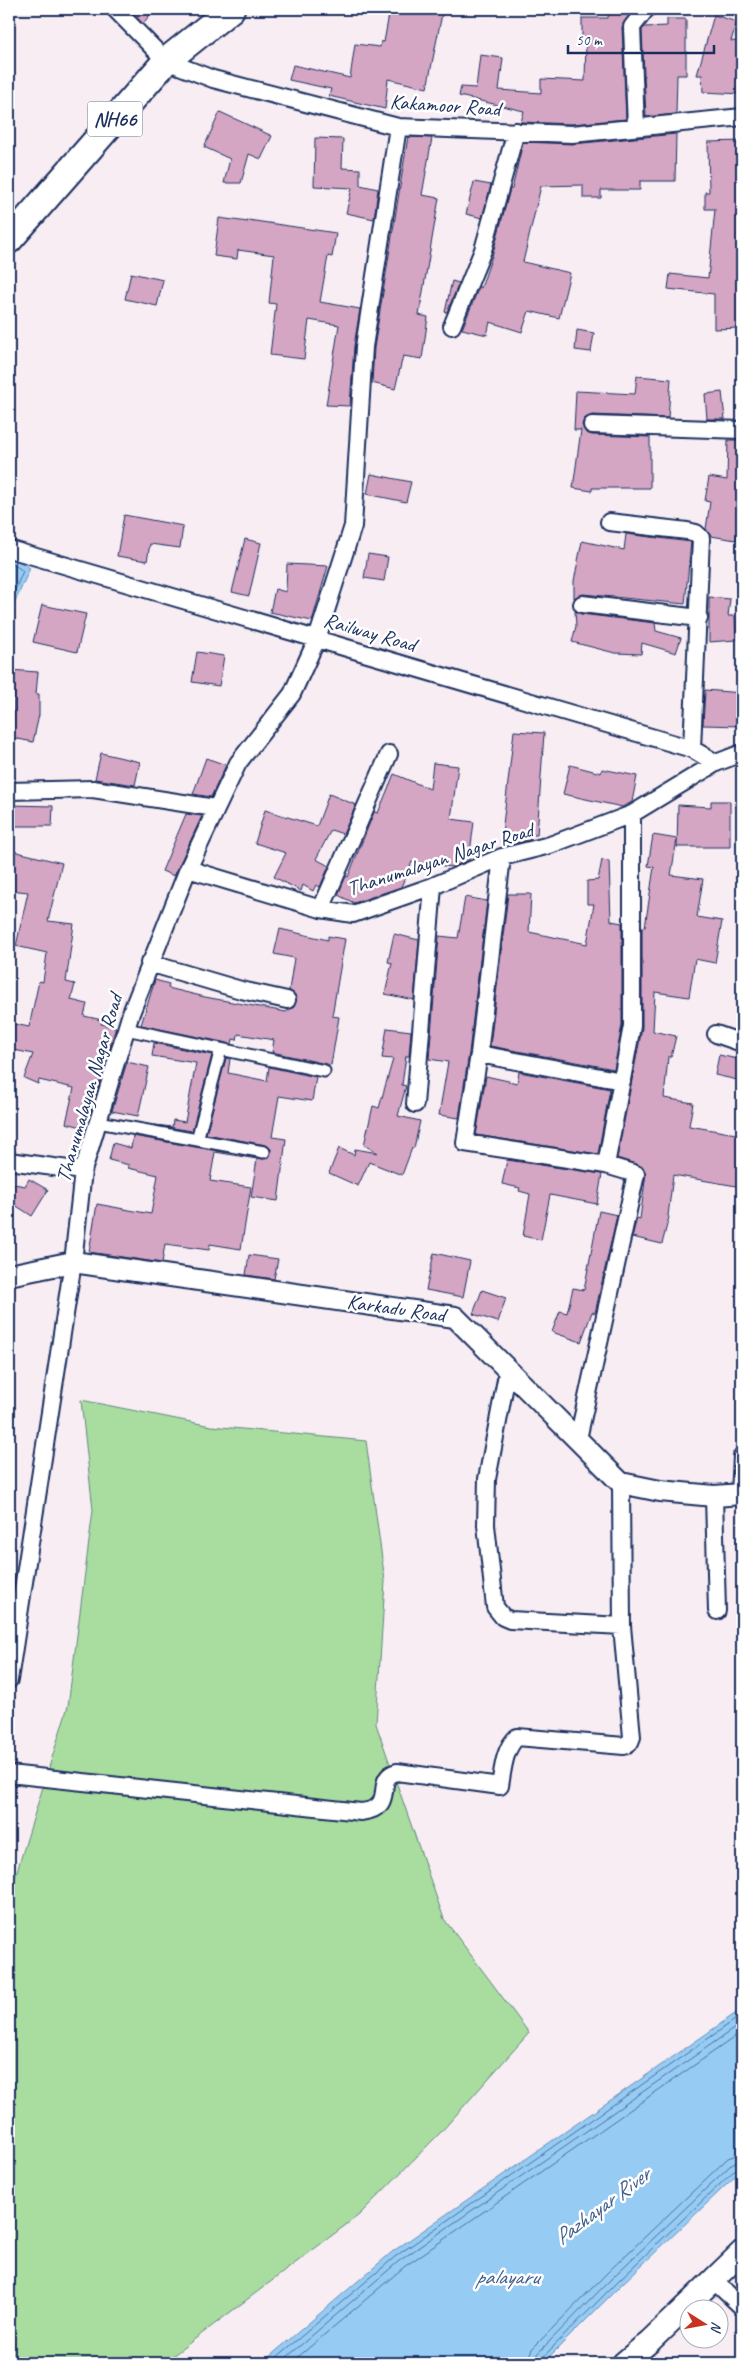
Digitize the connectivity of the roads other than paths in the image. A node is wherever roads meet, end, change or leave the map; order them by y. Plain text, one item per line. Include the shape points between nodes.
1 (115, 9) edge
2 (231, 9) edge
3 (646, 9) edge
4 (166, 61) junction
5 (742, 117) edge
6 (398, 126) junction
7 (636, 127) junction
8 (516, 131) junction
9 (9, 240) edge
10 (452, 326) dead end
11 (592, 425) dead end
12 (742, 430) edge
13 (608, 522) dead end
14 (9, 549) edge
15 (582, 604) dead end
16 (699, 618) junction
17 (318, 639) junction
18 (692, 749) junction
19 (390, 754) dead end
20 (742, 754) edge
21 (716, 763) junction
22 (9, 791) edge
23 (215, 808) junction
24 (632, 814) junction
25 (502, 858) junction
26 (188, 869) junction
27 (433, 886) junction
28 (321, 909) junction
29 (149, 963) junction
30 (287, 1000) dead end
31 (126, 1029) junction
32 (716, 1034) dead end
33 (742, 1043) edge
34 (220, 1049) junction
35 (479, 1054) junction
36 (324, 1071) dead end
37 (622, 1081) junction
38 (415, 1104) dead end
39 (98, 1122) junction
40 (197, 1140) junction
41 (264, 1152) dead end
42 (9, 1160) edge
43 (606, 1165) junction
44 (83, 1171) junction
45 (73, 1262) junction
46 (9, 1275) edge
47 (508, 1369) junction
48 (578, 1439) junction
49 (742, 1456) edge
50 (621, 1483) junction
51 (741, 1494) edge
52 (714, 1496) junction
53 (717, 1611) dead end
54 (622, 1626) junction
55 (9, 1680) edge
56 (9, 1774) edge
57 (742, 2252) edge
58 (712, 2280) junction
59 (742, 2307) edge
60 (624, 2363) edge

1 - 4 street, Kakamoor Road
2 - 4 highway, NH66
3 - 7 street via 632,27
4 - 6 street, Kakamoor Road via 213,80
4 - 9 highway, NH66
5 - 7 street, Kakamoor Road
6 - 8 street, Kakamoor Road
6 - 17 street via 364,347 353,526
7 - 8 street, Kakamoor Road via 572,134
8 - 10 street via 483,250
11 - 12 street
13 - 16 street via 687,531 701,538
14 - 17 street, Railway Road
15 - 16 street
16 - 18 street
17 - 18 street, Railway Road
17 - 23 street via 292,694 238,763
18 - 21 street, Railway Road
19 - 28 street
20 - 21 street, Thanumalayan Nagar Road
21 - 24 street, Thanumalayan Nagar Road
22 - 23 street via 93,789
23 - 26 street
24 - 25 street, Thanumalayan Nagar Road via 550,845
24 - 37 street via 632,1026
25 - 27 street, Thanumalayan Nagar Road
25 - 35 street
26 - 28 street, Thanumalayan Nagar Road
26 - 29 street, Thanumalayan Nagar Road
27 - 28 street, Thanumalayan Nagar Road via 353,914
27 - 38 street
29 - 30 street
29 - 31 street, Thanumalayan Nagar Road
31 - 34 street
31 - 39 street, Thanumalayan Nagar Road
32 - 33 street
34 - 36 street
34 - 40 street
35 - 37 street
35 - 43 street via 465,1143
37 - 43 street
39 - 40 street
39 - 44 street, Thanumalayan Nagar Road
40 - 41 street
42 - 44 street
43 - 48 street via 636,1174
44 - 45 street, Thanumalayan Nagar Road
45 - 46 street, Karkadu Road
45 - 47 street, Karkadu Road via 455,1317
45 - 55 street
47 - 48 street, Karkadu Road
47 - 54 street via 487,1479 486,1525 495,1607 502,1617 510,1620
48 - 50 street, Karkadu Road
49 - 51 street
50 - 52 street via 660,1491
50 - 54 street
51 - 52 street
52 - 53 street
54 - 56 street via 630,1742 624,1746 517,1737 506,1754 500,1786 391,1773 381,1804 377,1809 361,1812
57 - 58 main road
58 - 59 street
58 - 60 main road

